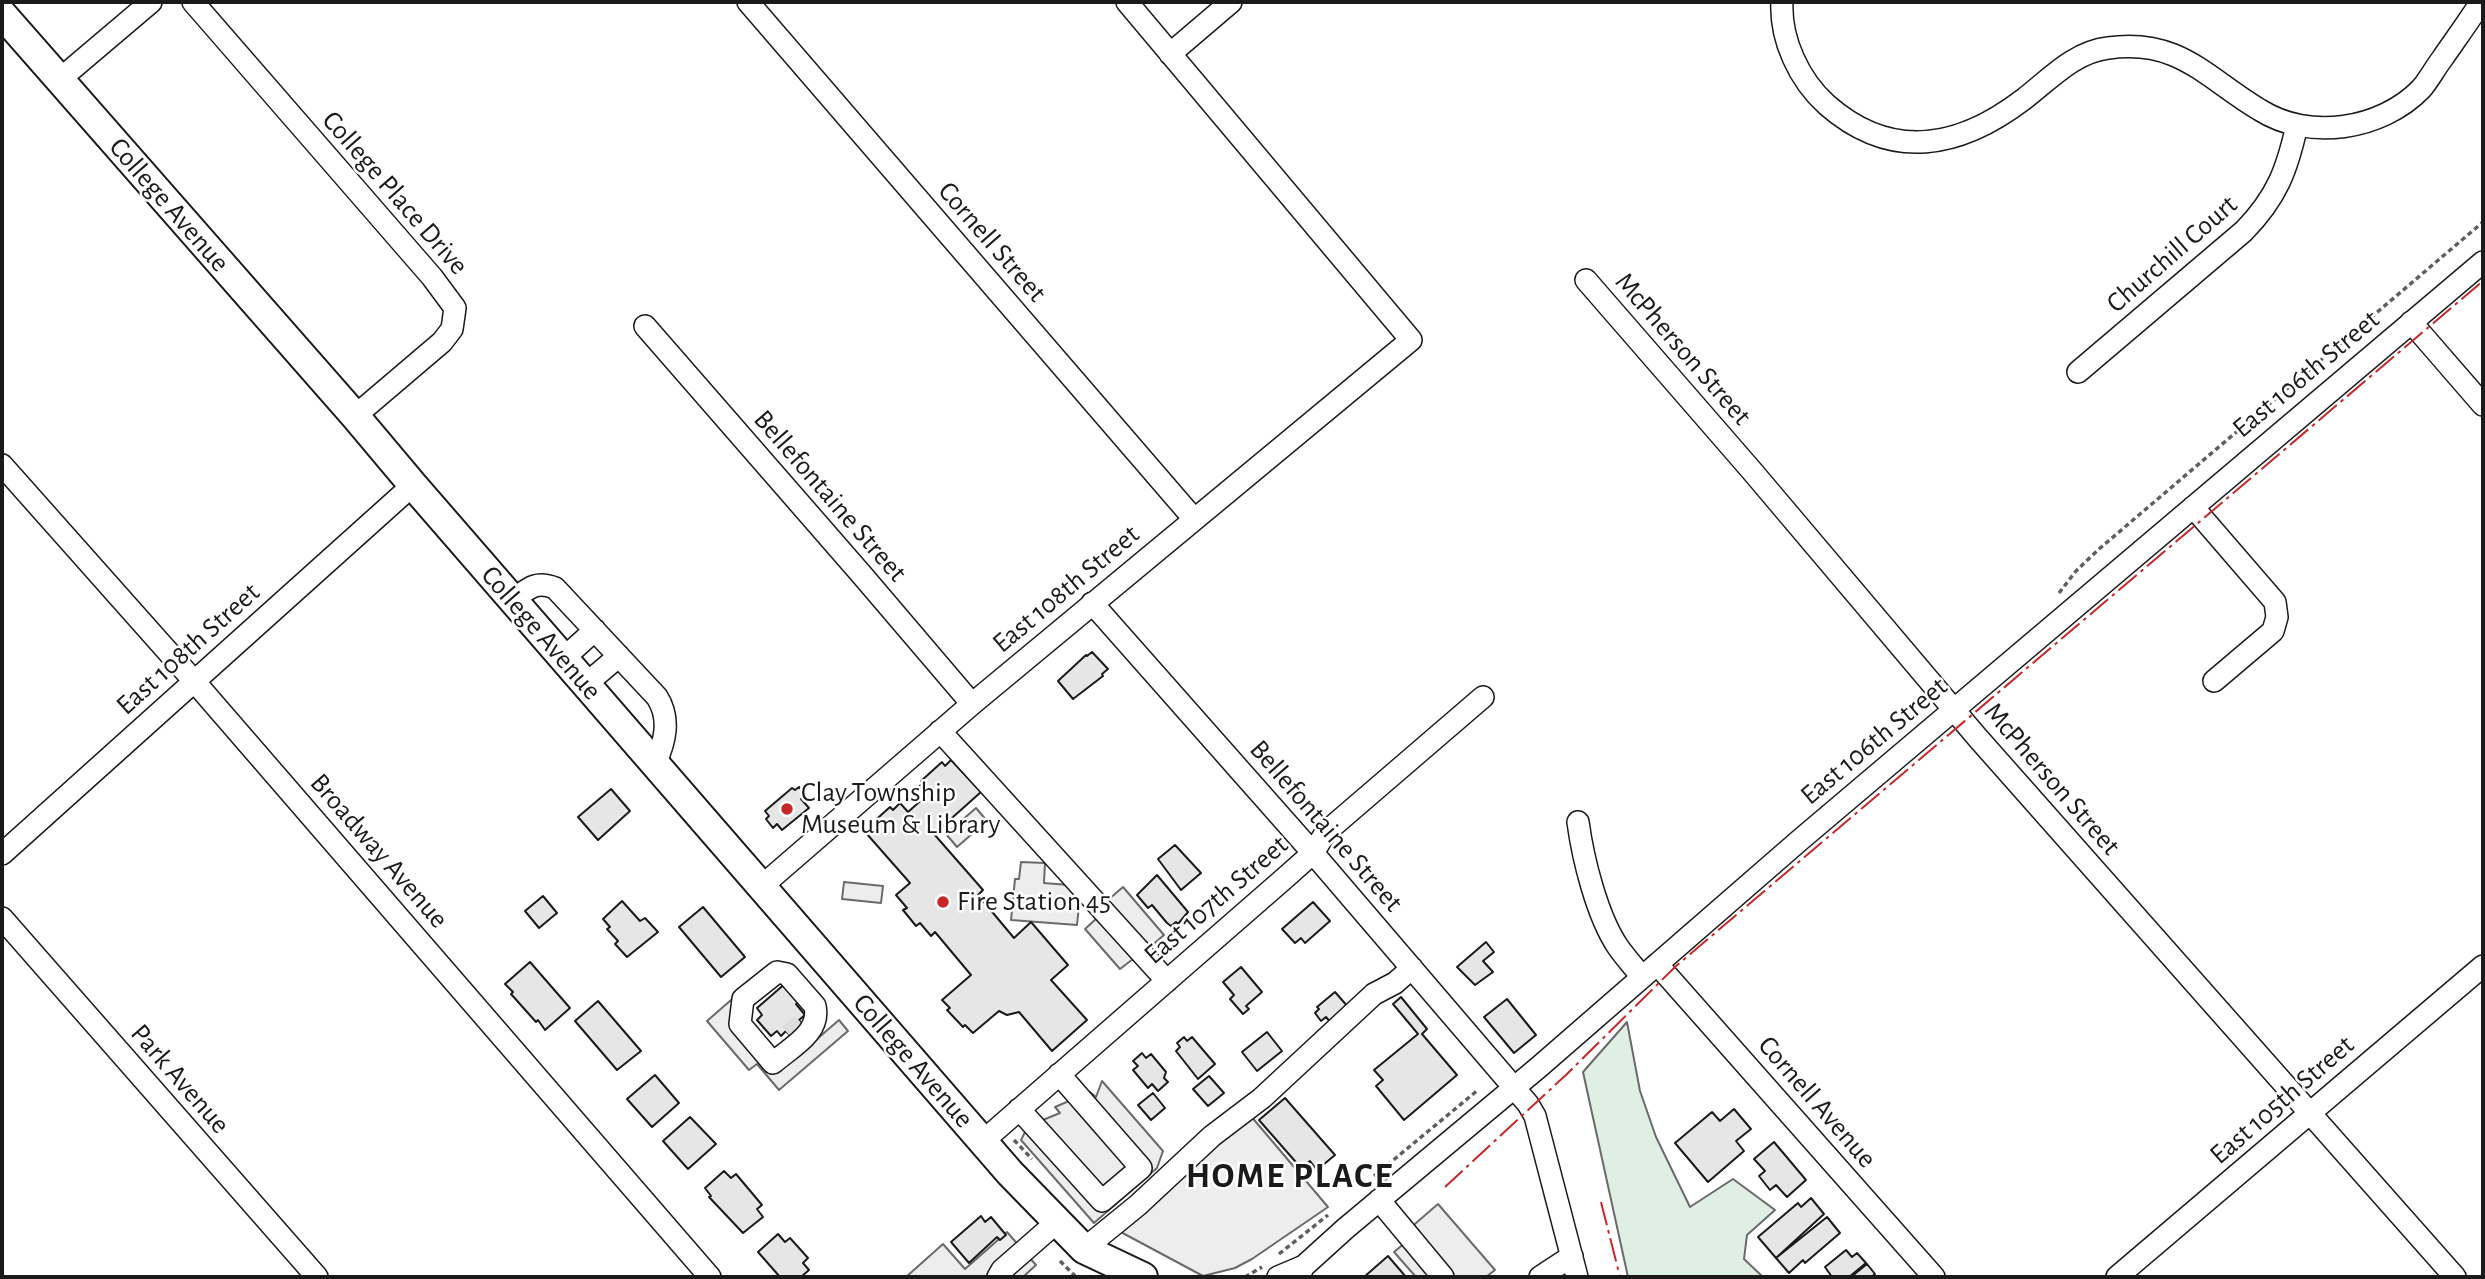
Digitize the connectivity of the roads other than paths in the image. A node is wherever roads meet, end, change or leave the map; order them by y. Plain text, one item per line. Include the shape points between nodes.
1 (151, 2) edge
2 (193, 2) edge
3 (748, 2) edge
4 (1127, 2) edge
5 (1231, 2) edge
6 (1782, 2) edge
7 (2481, 2) edge
8 (2, 14) edge
9 (1170, 54) junction
10 (59, 80) junction
11 (2297, 125) junction
12 (2483, 262) edge
13 (1586, 280) dead end
14 (2412, 322) junction
15 (645, 326) dead end
16 (2078, 372) dead end
17 (2483, 405) edge
18 (355, 416) junction
19 (2, 465) edge
20 (412, 485) junction
21 (2193, 507) junction
22 (1194, 519) junction
23 (513, 600) junction
24 (1093, 603) junction
25 (595, 631) junction
26 (619, 656) junction
27 (564, 658) junction
28 (194, 681) junction
29 (2214, 681) dead end
30 (586, 684) junction
31 (1483, 697) dead end
32 (972, 704) junction
33 (1955, 710) junction
34 (940, 731) junction
35 (655, 764) junction
36 (1578, 822) dead end
37 (1313, 853) junction
38 (2, 854) edge
39 (762, 886) junction
40 (2, 918) edge
41 (2483, 965) edge
42 (1412, 968) junction
43 (1650, 970) junction
44 (844, 981) junction
45 (1167, 981) junction
46 (801, 1028) tunnel mouth
47 (1059, 1074) junction
48 (1508, 1080) junction
49 (1019, 1109) junction
50 (2311, 1112) junction
51 (982, 1142) junction
52 (1379, 1200) junction
53 (1058, 1222) junction
54 (1084, 1249) junction
55 (1572, 1256) junction
56 (1272, 1267) edge
57 (1305, 1274) edge
58 (317, 1277) edge
59 (710, 1277) edge
60 (998, 1277) edge
61 (1102, 1277) edge
62 (1143, 1277) edge
63 (1443, 1277) edge
64 (1540, 1277) edge
65 (1577, 1277) edge
66 (1934, 1277) edge
67 (2117, 1277) edge
68 (2455, 1277) edge

1 - 10 street
2 - 18 street, College Place Drive via 455,309 452,329 442,342
3 - 22 street, Cornell Street
4 - 9 street
5 - 9 street
6 - 11 street via 1788,46 1816,93 1854,124 1878,135 1938,142 1968,134 1999,118 2066,64 2108,48 2143,48 2184,58 2260,111
7 - 11 street via 2422,88 2408,99 2366,123 2318,128
8 - 10 main road, College Avenue
9 - 22 street, East 108th Street via 1411,340
10 - 18 main road, College Avenue
11 - 16 street, Churchill Court via 2288,162 2264,210
12 - 14 street, East 106th Street
13 - 33 street, McPherson Street
14 - 17 street
14 - 21 street, East 106th Street
15 - 32 street, Bellefontaine Street
18 - 20 main road, College Avenue
19 - 28 street, Broadway Avenue
20 - 23 main road, College Avenue
20 - 28 street, East 108th Street
21 - 29 street via 2269,594 2277,617 2273,631
21 - 33 street, East 106th Street
22 - 24 street, East 108th Street
23 - 25 street via 536,585 555,588
23 - 27 main road, College Avenue
24 - 32 street, East 108th Street
24 - 37 street, Bellefontaine Street
25 - 26 street
25 - 27 street
26 - 30 street
26 - 35 street via 664,707 664,744
27 - 30 main road, College Avenue
28 - 38 street, East 108th Street
28 - 59 street, Broadway Avenue
30 - 35 main road, College Avenue
31 - 37 street, East 107th Street via 1326,832
32 - 34 street, East 108th Street
33 - 43 street, East 106th Street
33 - 50 street, McPherson Street
34 - 39 street, East 108th Street
34 - 45 street
35 - 39 main road, College Avenue
36 - 43 street, Cornell Avenue via 1588,873 1606,923 1618,947
37 - 42 street, Bellefontaine Street
37 - 45 street, East 107th Street
39 - 44 main road, College Avenue
40 - 58 street, Park Avenue
41 - 50 street, East 105th Street
42 - 48 street, Bellefontaine Street
42 - 54 street via 1374,994 1262,1098
43 - 48 street, East 106th Street
43 - 66 street, Cornell Avenue
44 - 46 street
44 - 51 main road, College Avenue
45 - 47 street, East 107th Street
47 - 49 street, East 107th Street
47 - 49 street via 1140,1168 1102,1201
48 - 52 street, East 106th Street
48 - 55 street, Bellefontaine Street via 1535,1116
49 - 51 street, East 107th Street
50 - 67 street, East 105th Street
50 - 68 street, McPherson Street
51 - 53 main road, College Avenue
52 - 57 street, East 106th Street
52 - 63 street
53 - 54 main road, College Avenue
53 - 60 street
54 - 61 main road, College Avenue
54 - 62 main road, College Avenue
55 - 64 street
55 - 65 street, Bellefontaine Street
56 - 57 street, East 106th Street

